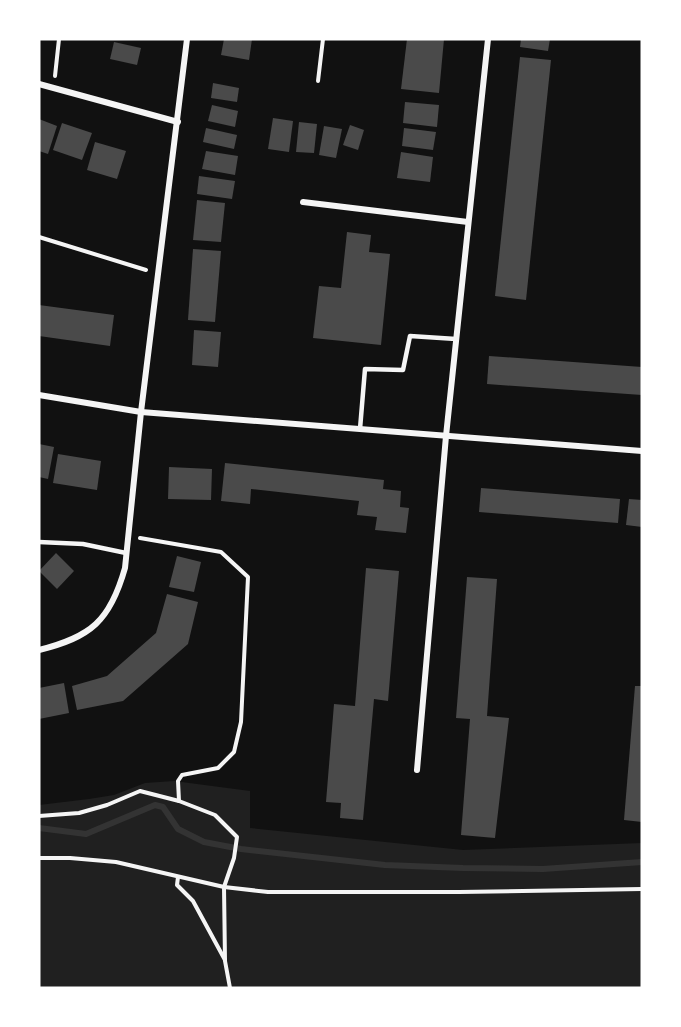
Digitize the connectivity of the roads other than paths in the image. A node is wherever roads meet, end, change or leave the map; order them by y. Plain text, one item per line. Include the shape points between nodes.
1 (187, 39) edge
2 (488, 39) edge
3 (39, 84) edge
4 (178, 122) junction
5 (303, 202) dead end
6 (468, 222) junction
7 (456, 339) junction
8 (39, 395) edge
9 (141, 412) junction
10 (360, 429) junction
11 (446, 436) junction
12 (642, 451) edge
13 (39, 542) edge
14 (126, 553) junction
15 (39, 650) edge
16 (417, 770) dead end

1 - 4 street
2 - 6 street
3 - 4 street
4 - 9 street
5 - 6 street
6 - 7 street
7 - 10 lane via 410,336 403,370 366,369
7 - 11 street
8 - 9 street
9 - 10 street
9 - 14 street
10 - 11 street
11 - 12 street
11 - 16 street
13 - 14 lane via 83,544
14 - 15 street via 119,591 98,623 87,634

